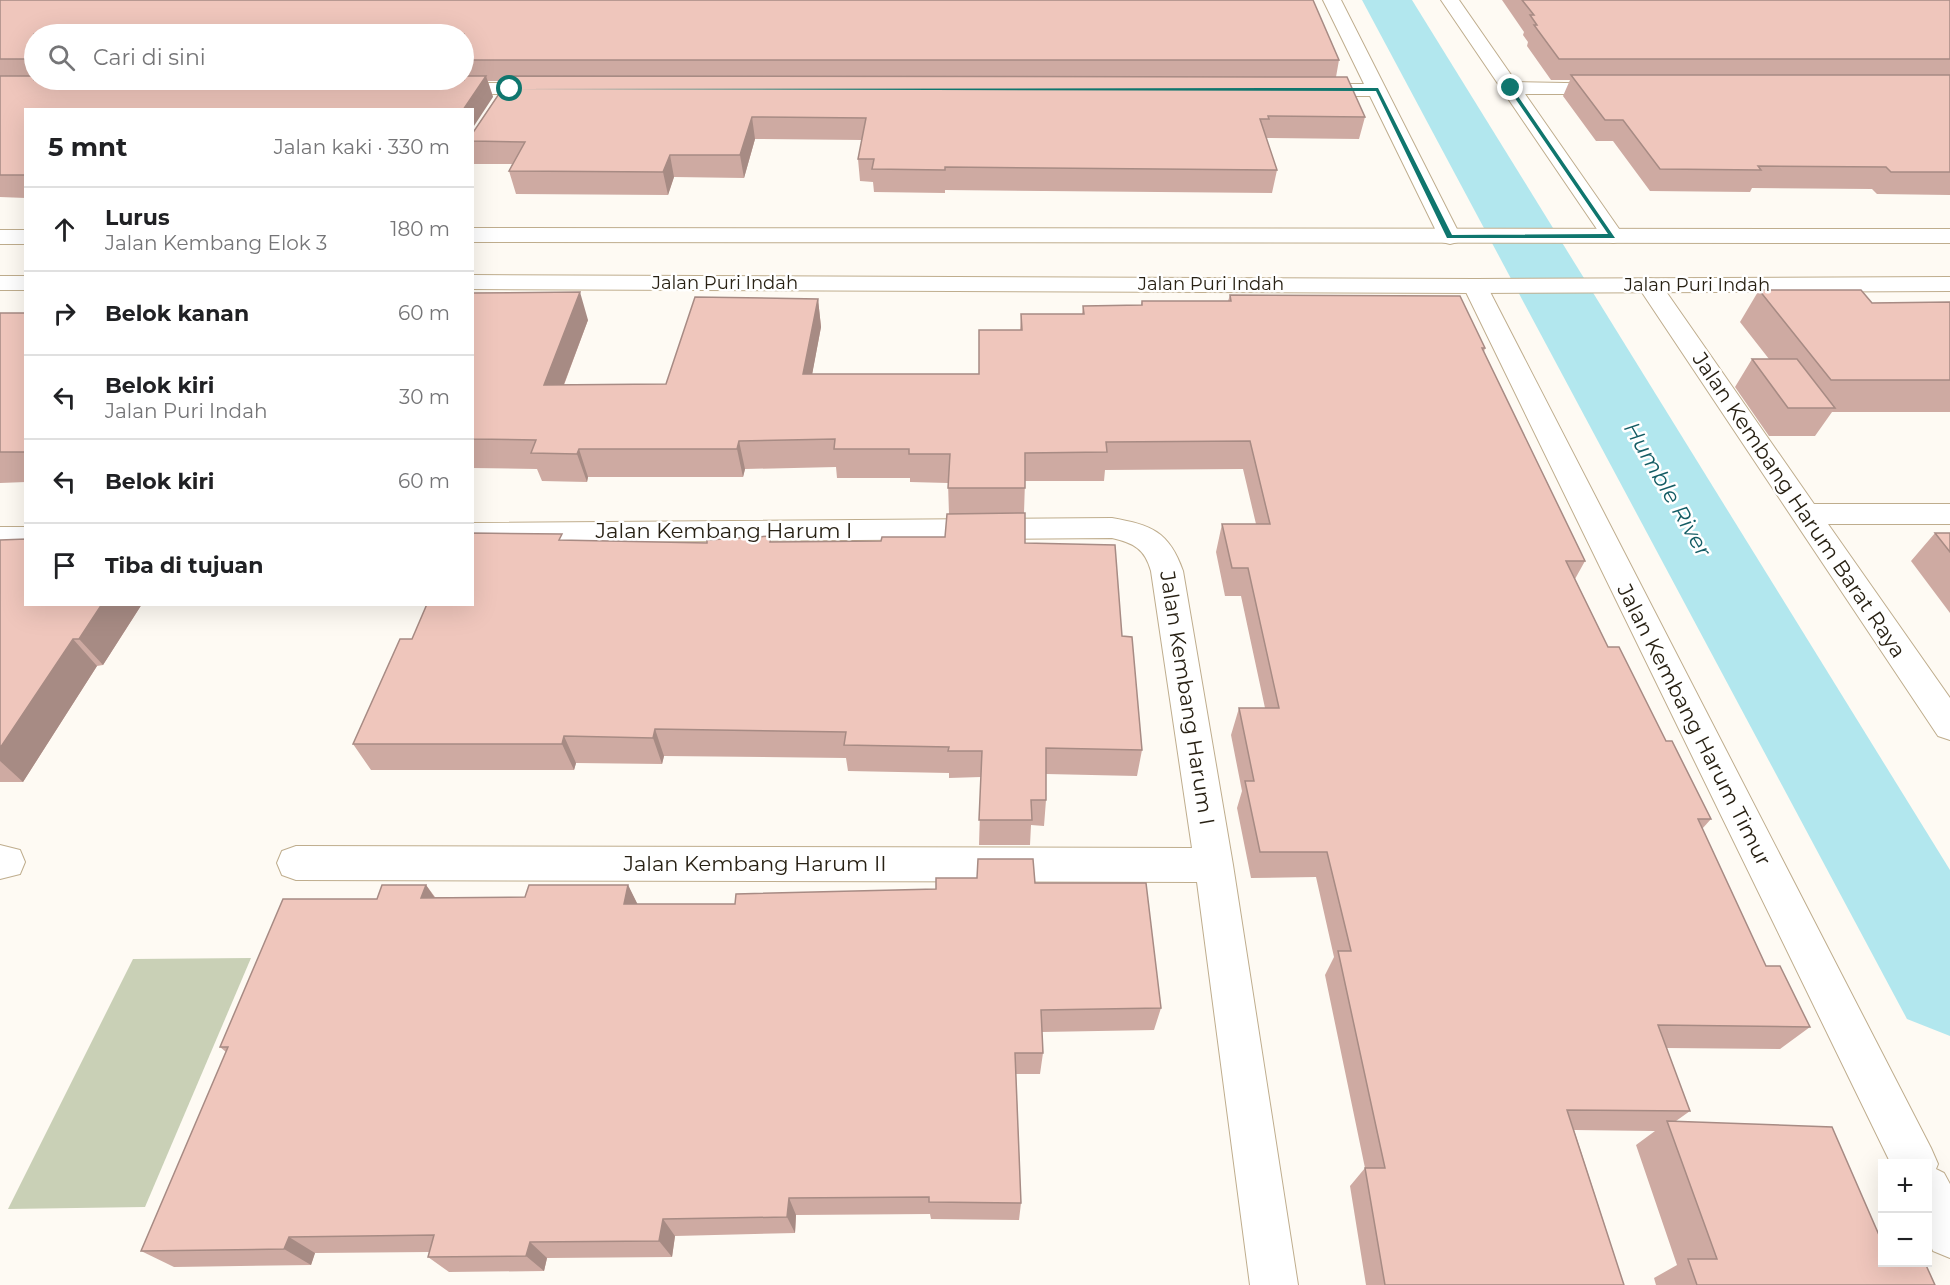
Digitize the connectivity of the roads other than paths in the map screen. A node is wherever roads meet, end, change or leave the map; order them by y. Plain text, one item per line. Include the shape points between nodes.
1 (1332, 0) edge
2 (1450, 0) edge
3 (1511, 88) junction
4 (1635, 88) edge
5 (474, 89) edge
6 (510, 89) junction
7 (570, 89) edge
8 (1287, 90) edge
9 (1378, 90) junction
10 (499, 106) edge
11 (474, 235) edge
12 (1613, 236) junction
13 (1950, 236) edge
14 (0, 237) edge
15 (24, 237) edge
16 (1459, 237) junction
17 (474, 282) edge
18 (0, 283) edge
19 (24, 283) edge
20 (1950, 284) edge
21 (1485, 285) junction
22 (1648, 285) junction
23 (1806, 514) junction
24 (1950, 514) edge
25 (474, 533) edge
26 (0, 538) edge
27 (24, 538) edge
28 (1950, 726) edge
29 (296, 863) dead end
30 (1214, 865) junction
31 (1912, 1159) edge
32 (1932, 1197) edge
33 (1950, 1234) edge
34 (1274, 1285) edge

1 - 9 street
2 - 3 street
3 - 4 street
3 - 12 street
5 - 6 street
6 - 7 street
6 - 10 street
8 - 9 street
9 - 16 street
11 - 16 street
12 - 13 street
12 - 16 street
14 - 15 street
17 - 21 street, Jalan Puri Indah
18 - 19 street
20 - 22 street, Jalan Puri Indah
21 - 22 street, Jalan Puri Indah
21 - 31 street, Jalan Kembang Harum Timur via 1507,353
22 - 23 street, Jalan Kembang Harum Barat Raya
23 - 24 street
23 - 28 street, Jalan Kembang Harum Barat Raya
25 - 30 street, Jalan Kembang Harum I via 1112,528 1135,532 1154,541 1167,571
26 - 27 street
29 - 30 street, Jalan Kembang Harum II
30 - 34 street, Jalan Kembang Harum I
32 - 33 street

